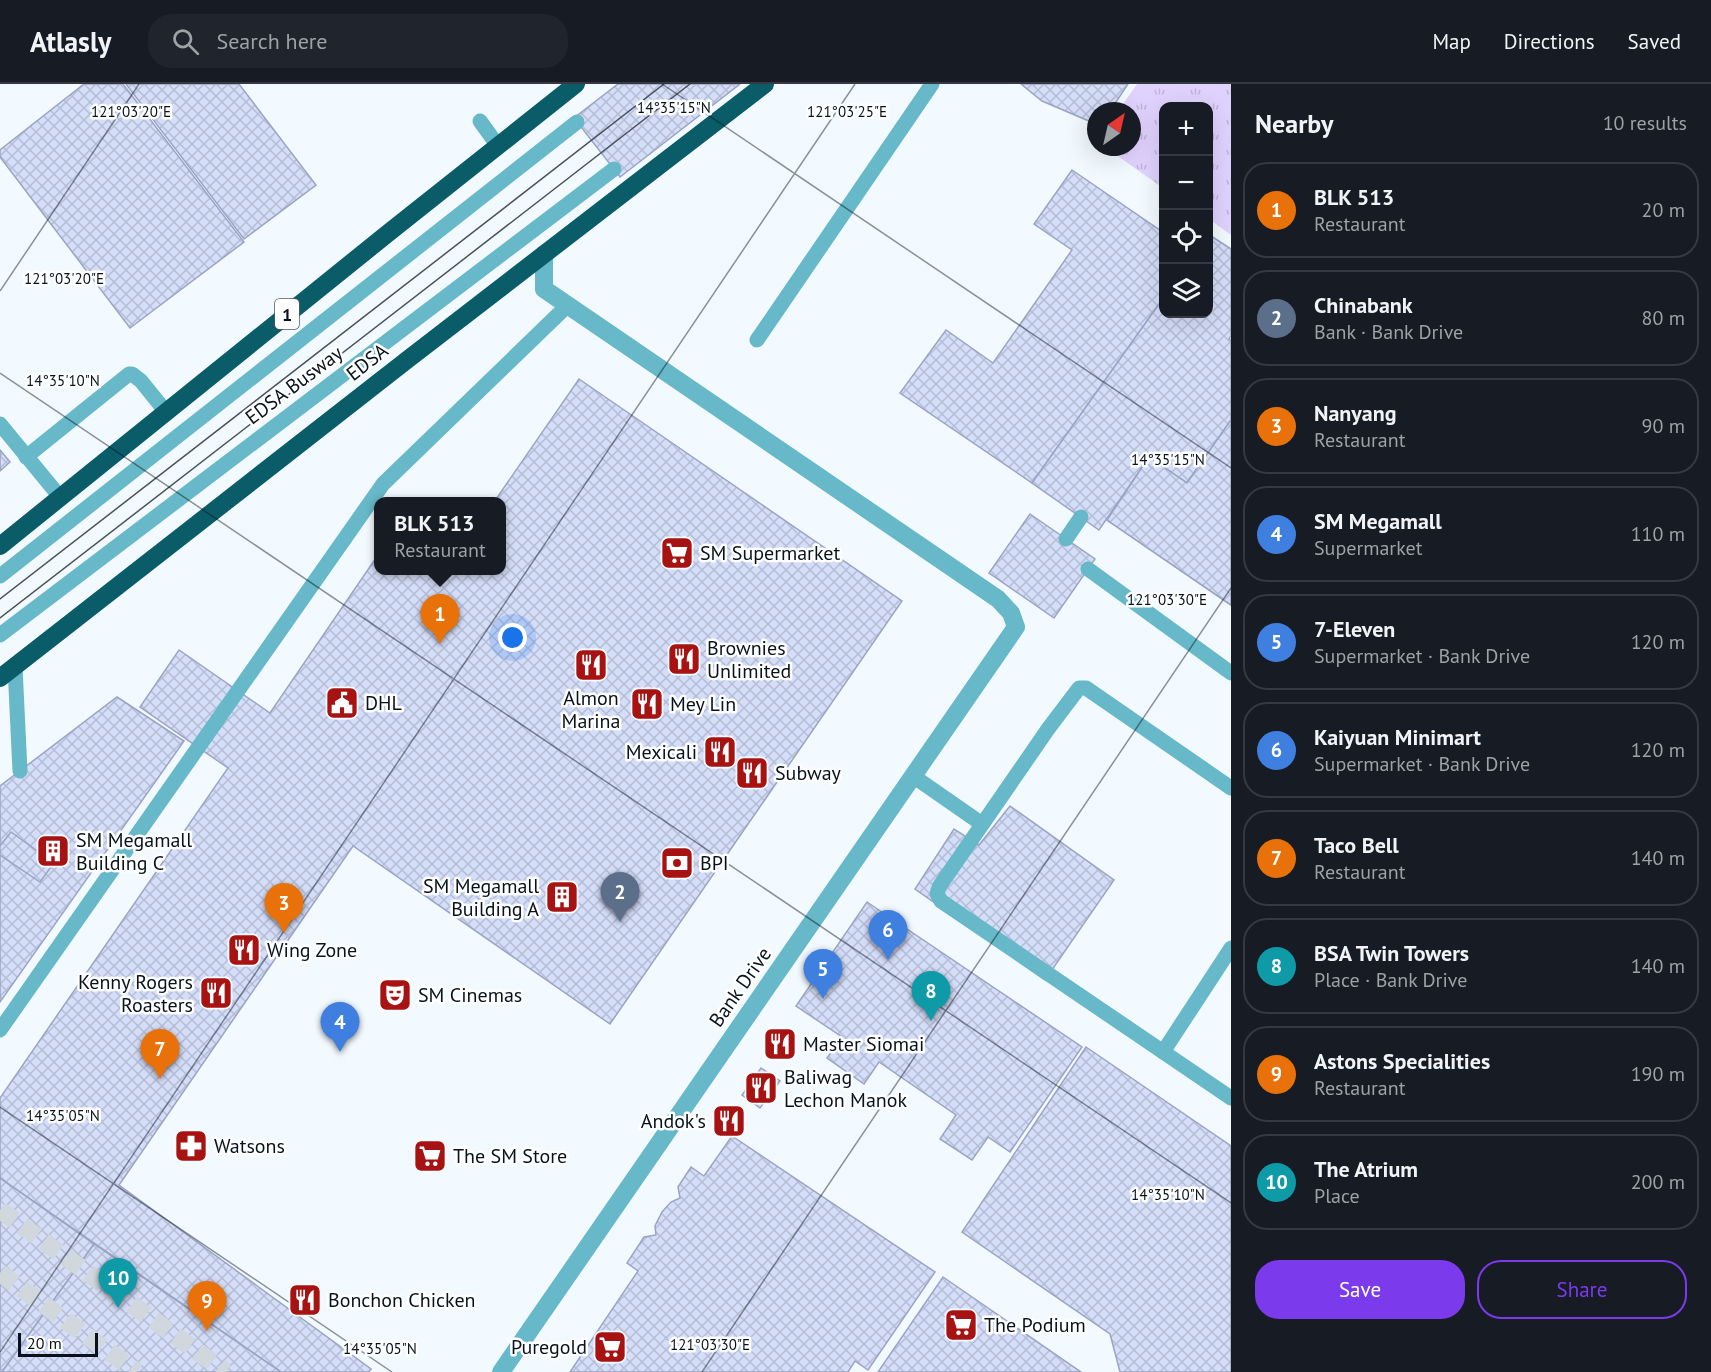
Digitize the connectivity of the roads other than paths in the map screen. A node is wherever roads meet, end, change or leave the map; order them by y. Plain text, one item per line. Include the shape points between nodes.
1 (576, 84) edge
2 (765, 84) edge
3 (932, 84) edge
4 (480, 121) dead end
5 (577, 122) dead end
6 (498, 146) junction
7 (614, 169) dead end
8 (544, 254) junction
9 (568, 305) junction
10 (757, 340) dead end
11 (166, 412) junction
12 (0, 424) edge
13 (26, 457) junction
14 (60, 498) junction
15 (1080, 517) dead end
16 (1066, 539) dead end
17 (0, 546) edge
18 (1088, 569) dead end
19 (0, 576) edge
20 (0, 635) edge
21 (15, 667) junction
22 (1231, 673) edge
23 (0, 678) edge
24 (20, 771) dead end
25 (913, 776) junction
26 (1231, 788) edge
27 (982, 824) junction
28 (1231, 948) edge
29 (0, 1030) edge
30 (1163, 1052) junction
31 (1231, 1098) edge
32 (501, 1372) edge

1 - 6 highway, 1
2 - 8 highway, EDSA
3 - 10 lane
4 - 6 lane
5 - 19 lane, EDSA Busway
6 - 11 highway, 1
7 - 20 lane, EDSA Busway
8 - 9 street via 544,289
8 - 21 highway, EDSA
9 - 25 street, Bank Drive via 998,598 1011,613 1016,627
9 - 29 lane via 383,484
11 - 13 lane via 141,381 129,374
11 - 14 highway, 1
12 - 13 lane
13 - 14 lane
14 - 17 highway, 1
15 - 16 lane
18 - 22 lane
21 - 23 highway, EDSA
21 - 24 lane
25 - 27 lane
25 - 32 street, Bank Drive
26 - 27 lane via 1086,688 1079,688
27 - 30 lane via 939,887 941,901
28 - 30 lane
30 - 31 lane

